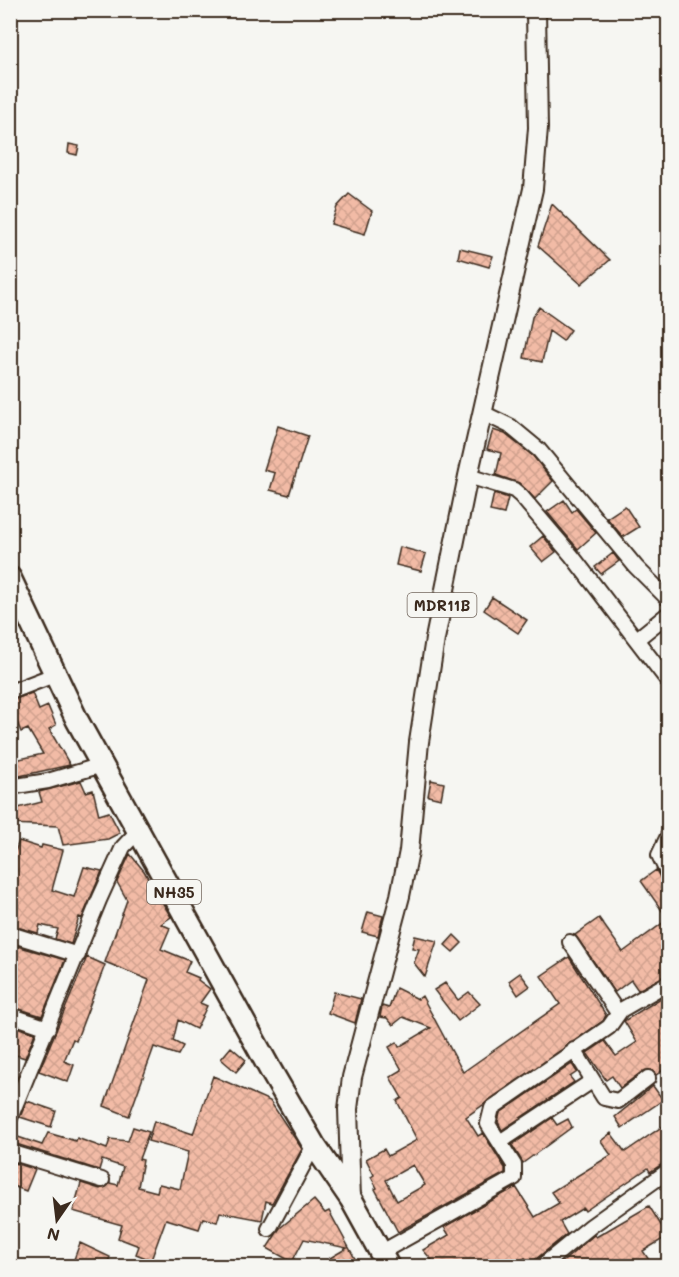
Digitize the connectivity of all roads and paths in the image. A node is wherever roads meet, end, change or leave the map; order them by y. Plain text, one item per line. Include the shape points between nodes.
1 (536, 10) edge
2 (483, 413) junction
3 (468, 476) junction
4 (10, 578) edge
5 (669, 599) edge
6 (669, 614) edge
7 (637, 639) junction
8 (54, 675) junction
9 (669, 681) edge
10 (10, 692) edge
11 (102, 765) junction
12 (10, 787) edge
13 (139, 830) junction
14 (669, 836) edge
15 (669, 874) edge
16 (10, 934) edge
17 (570, 942) dead end
18 (78, 956) junction
19 (669, 983) edge
20 (618, 1013) junction
21 (10, 1015) edge
22 (48, 1028) junction
23 (574, 1050) junction
24 (648, 1078) dead end
25 (592, 1081) junction
26 (10, 1118) edge
27 (500, 1142) junction
28 (314, 1145) junction
29 (10, 1152) edge
30 (669, 1170) edge
31 (102, 1180) dead end
32 (351, 1199) junction
33 (269, 1229) dead end
34 (384, 1260) edge
35 (542, 1266) edge

1 - 2 main road, MDR11B via 538,128 533,189
2 - 3 main road, MDR11B
2 - 5 street via 510,426 539,450 636,567
3 - 7 street via 514,490 521,496
3 - 32 main road, MDR11B via 426,688 407,862 395,922 352,1077 348,1109
4 - 8 highway, NH35
6 - 7 street
7 - 9 street
8 - 10 street
8 - 11 highway, NH35
11 - 12 street via 48,781
11 - 13 highway, NH35
13 - 18 street via 123,847
13 - 28 highway, NH35
14 - 15 street via 659,855
16 - 18 street
17 - 20 street
18 - 22 street
19 - 20 street
20 - 23 street via 609,1027
21 - 22 street
22 - 26 street
23 - 25 street
23 - 27 street via 492,1108 488,1124
24 - 25 street via 612,1102 604,1098
25 - 27 street
27 - 34 street via 516,1169 514,1178
28 - 32 highway, NH35
28 - 33 street
29 - 31 street
30 - 35 street
32 - 34 highway, NH35

